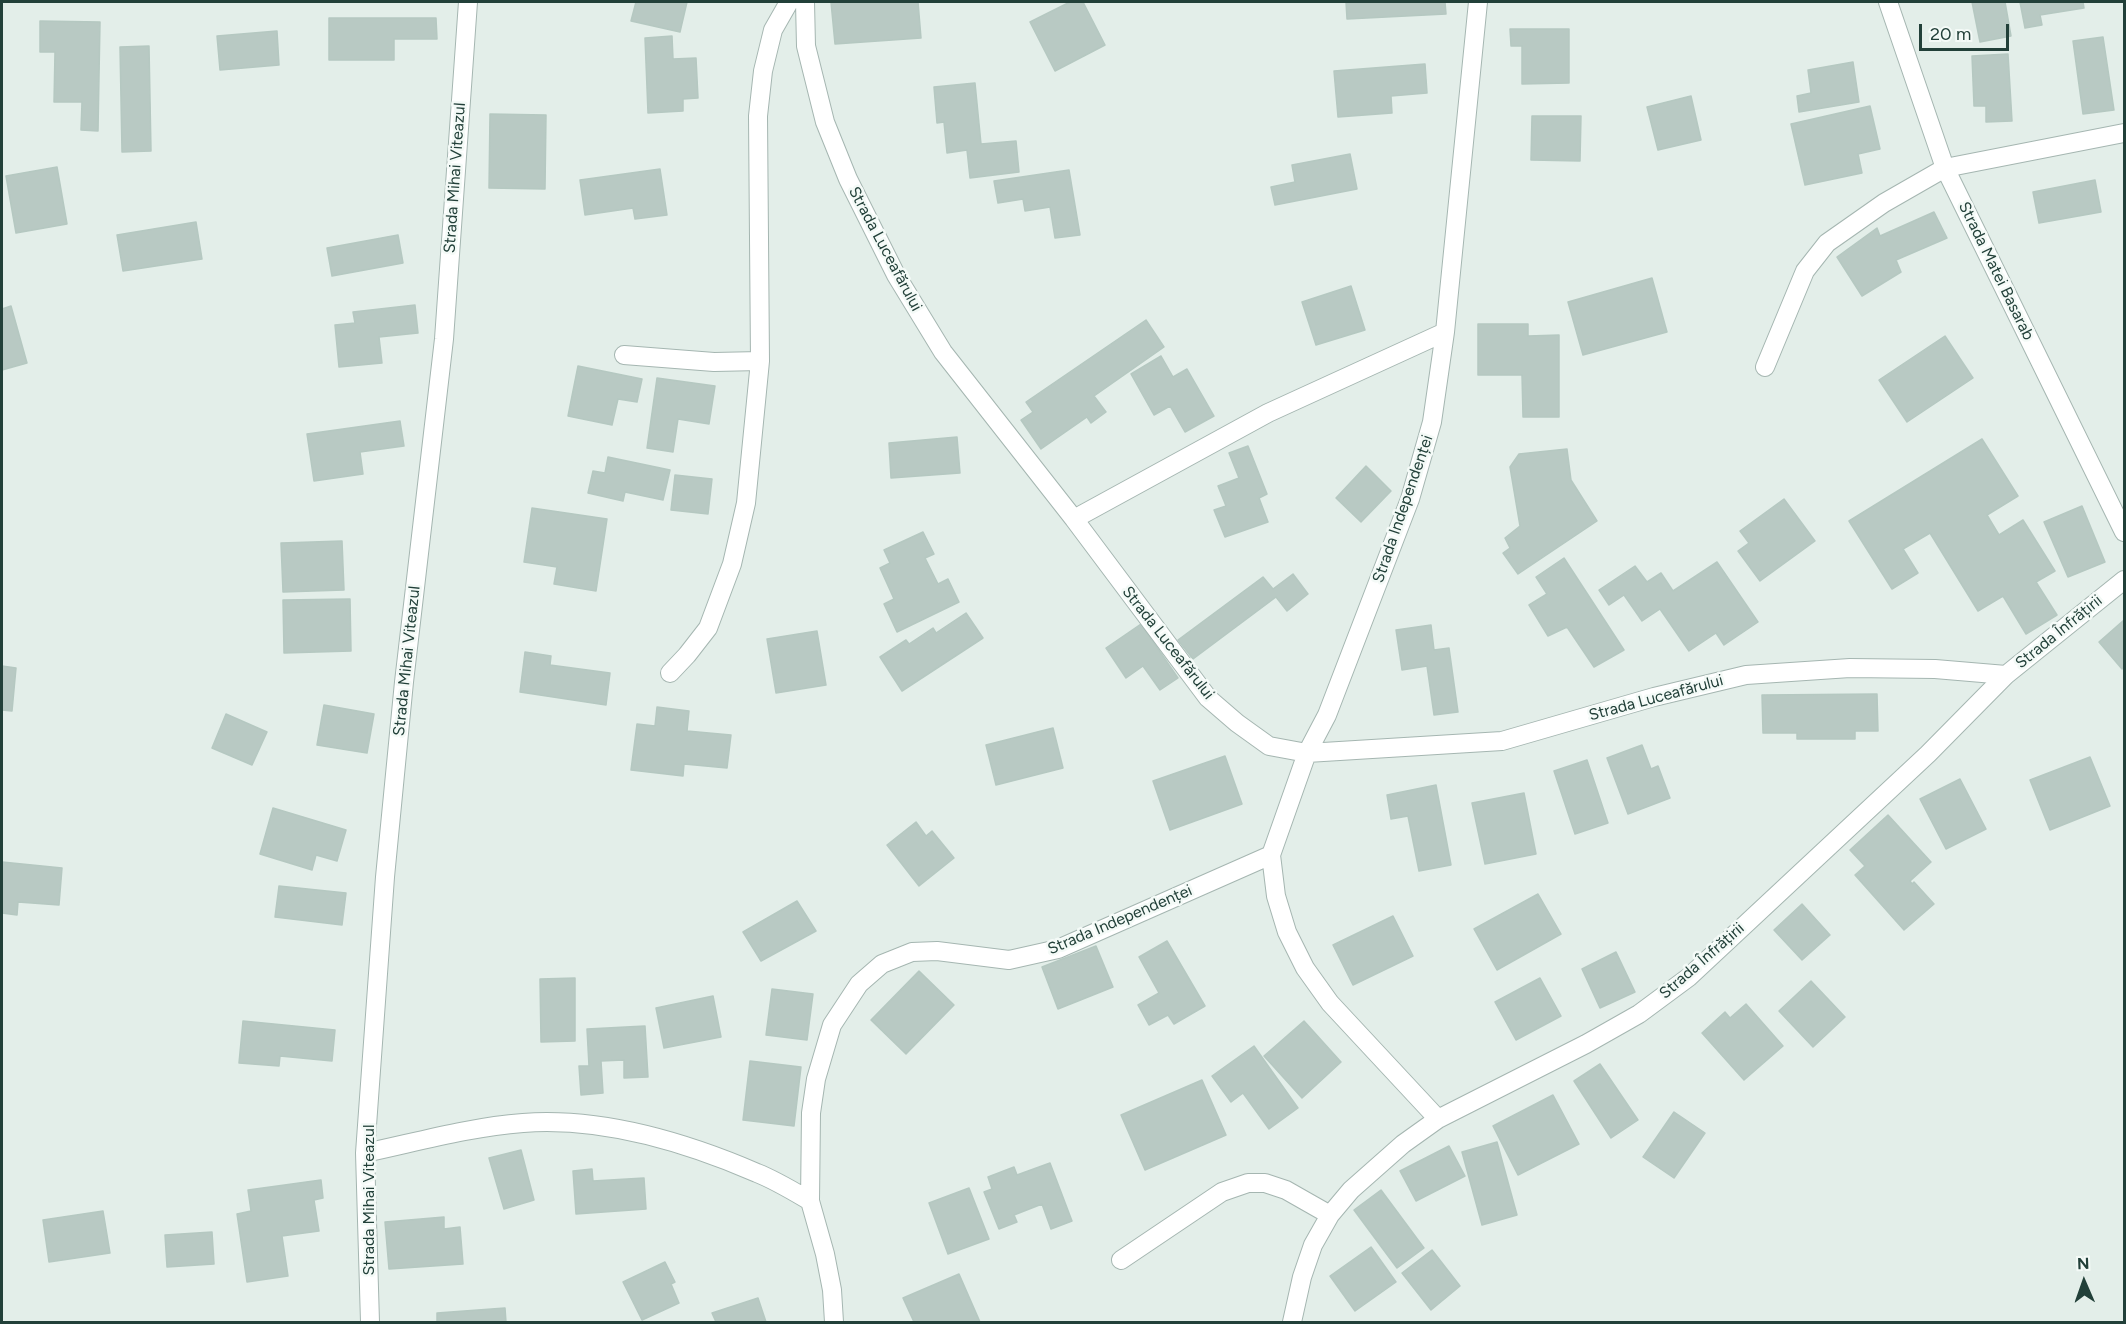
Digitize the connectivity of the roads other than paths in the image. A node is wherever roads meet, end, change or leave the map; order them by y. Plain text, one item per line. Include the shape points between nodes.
1 (468, 2) edge
2 (789, 2) edge
3 (805, 2) edge
4 (1478, 2) edge
5 (1888, 2) edge
6 (2124, 133) edge
7 (1945, 168) junction
8 (1445, 332) junction
9 (624, 356) dead end
10 (760, 361) junction
11 (1765, 367) dead end
12 (1074, 519) junction
13 (2124, 532) edge
14 (2124, 580) edge
15 (670, 673) dead end
16 (2006, 675) junction
17 (1307, 753) junction
18 (1271, 855) junction
19 (1438, 1119) junction
20 (365, 1153) junction
21 (810, 1201) junction
22 (1330, 1215) junction
23 (1121, 1260) dead end
24 (370, 1323) edge
25 (834, 1323) edge
26 (1292, 1323) edge

1 - 20 street, Strada Mihai Viteazul via 444,339 385,877
2 - 10 street via 773,30 758,116
3 - 12 street, Strada Luceafărului via 806,46 825,122 848,179 896,275 943,352
4 - 8 street, Strada Independenței
5 - 7 street, Strada Matei Basarab
6 - 7 street
7 - 11 street via 1884,203 1827,243 1805,271
7 - 13 street, Strada Matei Basarab
8 - 12 street via 1268,413
8 - 17 street, Strada Independenței via 1432,422 1410,499 1328,715
9 - 10 street
10 - 15 street via 746,503 732,564 708,628
12 - 17 street, Strada Luceafărului via 1208,698 1269,746
14 - 16 street, Strada Înfrățirii
16 - 17 street, Strada Luceafărului via 1850,668 1746,675 1502,741
16 - 19 street, Strada Înfrățirii via 1928,754 1689,977 1639,1014
17 - 18 street, Strada Independenței
18 - 19 street, Strada Independenței via 1276,896 1287,932 1305,968 1330,1003
18 - 21 street, Strada Independenței via 1058,949 1009,960 912,951 882,964 859,984 832,1025 823,1049 811,1113
19 - 22 street, Strada Înfrățirii via 1351,1190
20 - 21 street via 523,1123 606,1126 695,1149 759,1174
20 - 24 street, Strada Mihai Viteazul
21 - 25 street, Strada Independenței via 827,1263
22 - 23 street via 1286,1190 1265,1183 1248,1183 1222,1192
22 - 26 street, Strada Înfrățirii via 1313,1245

